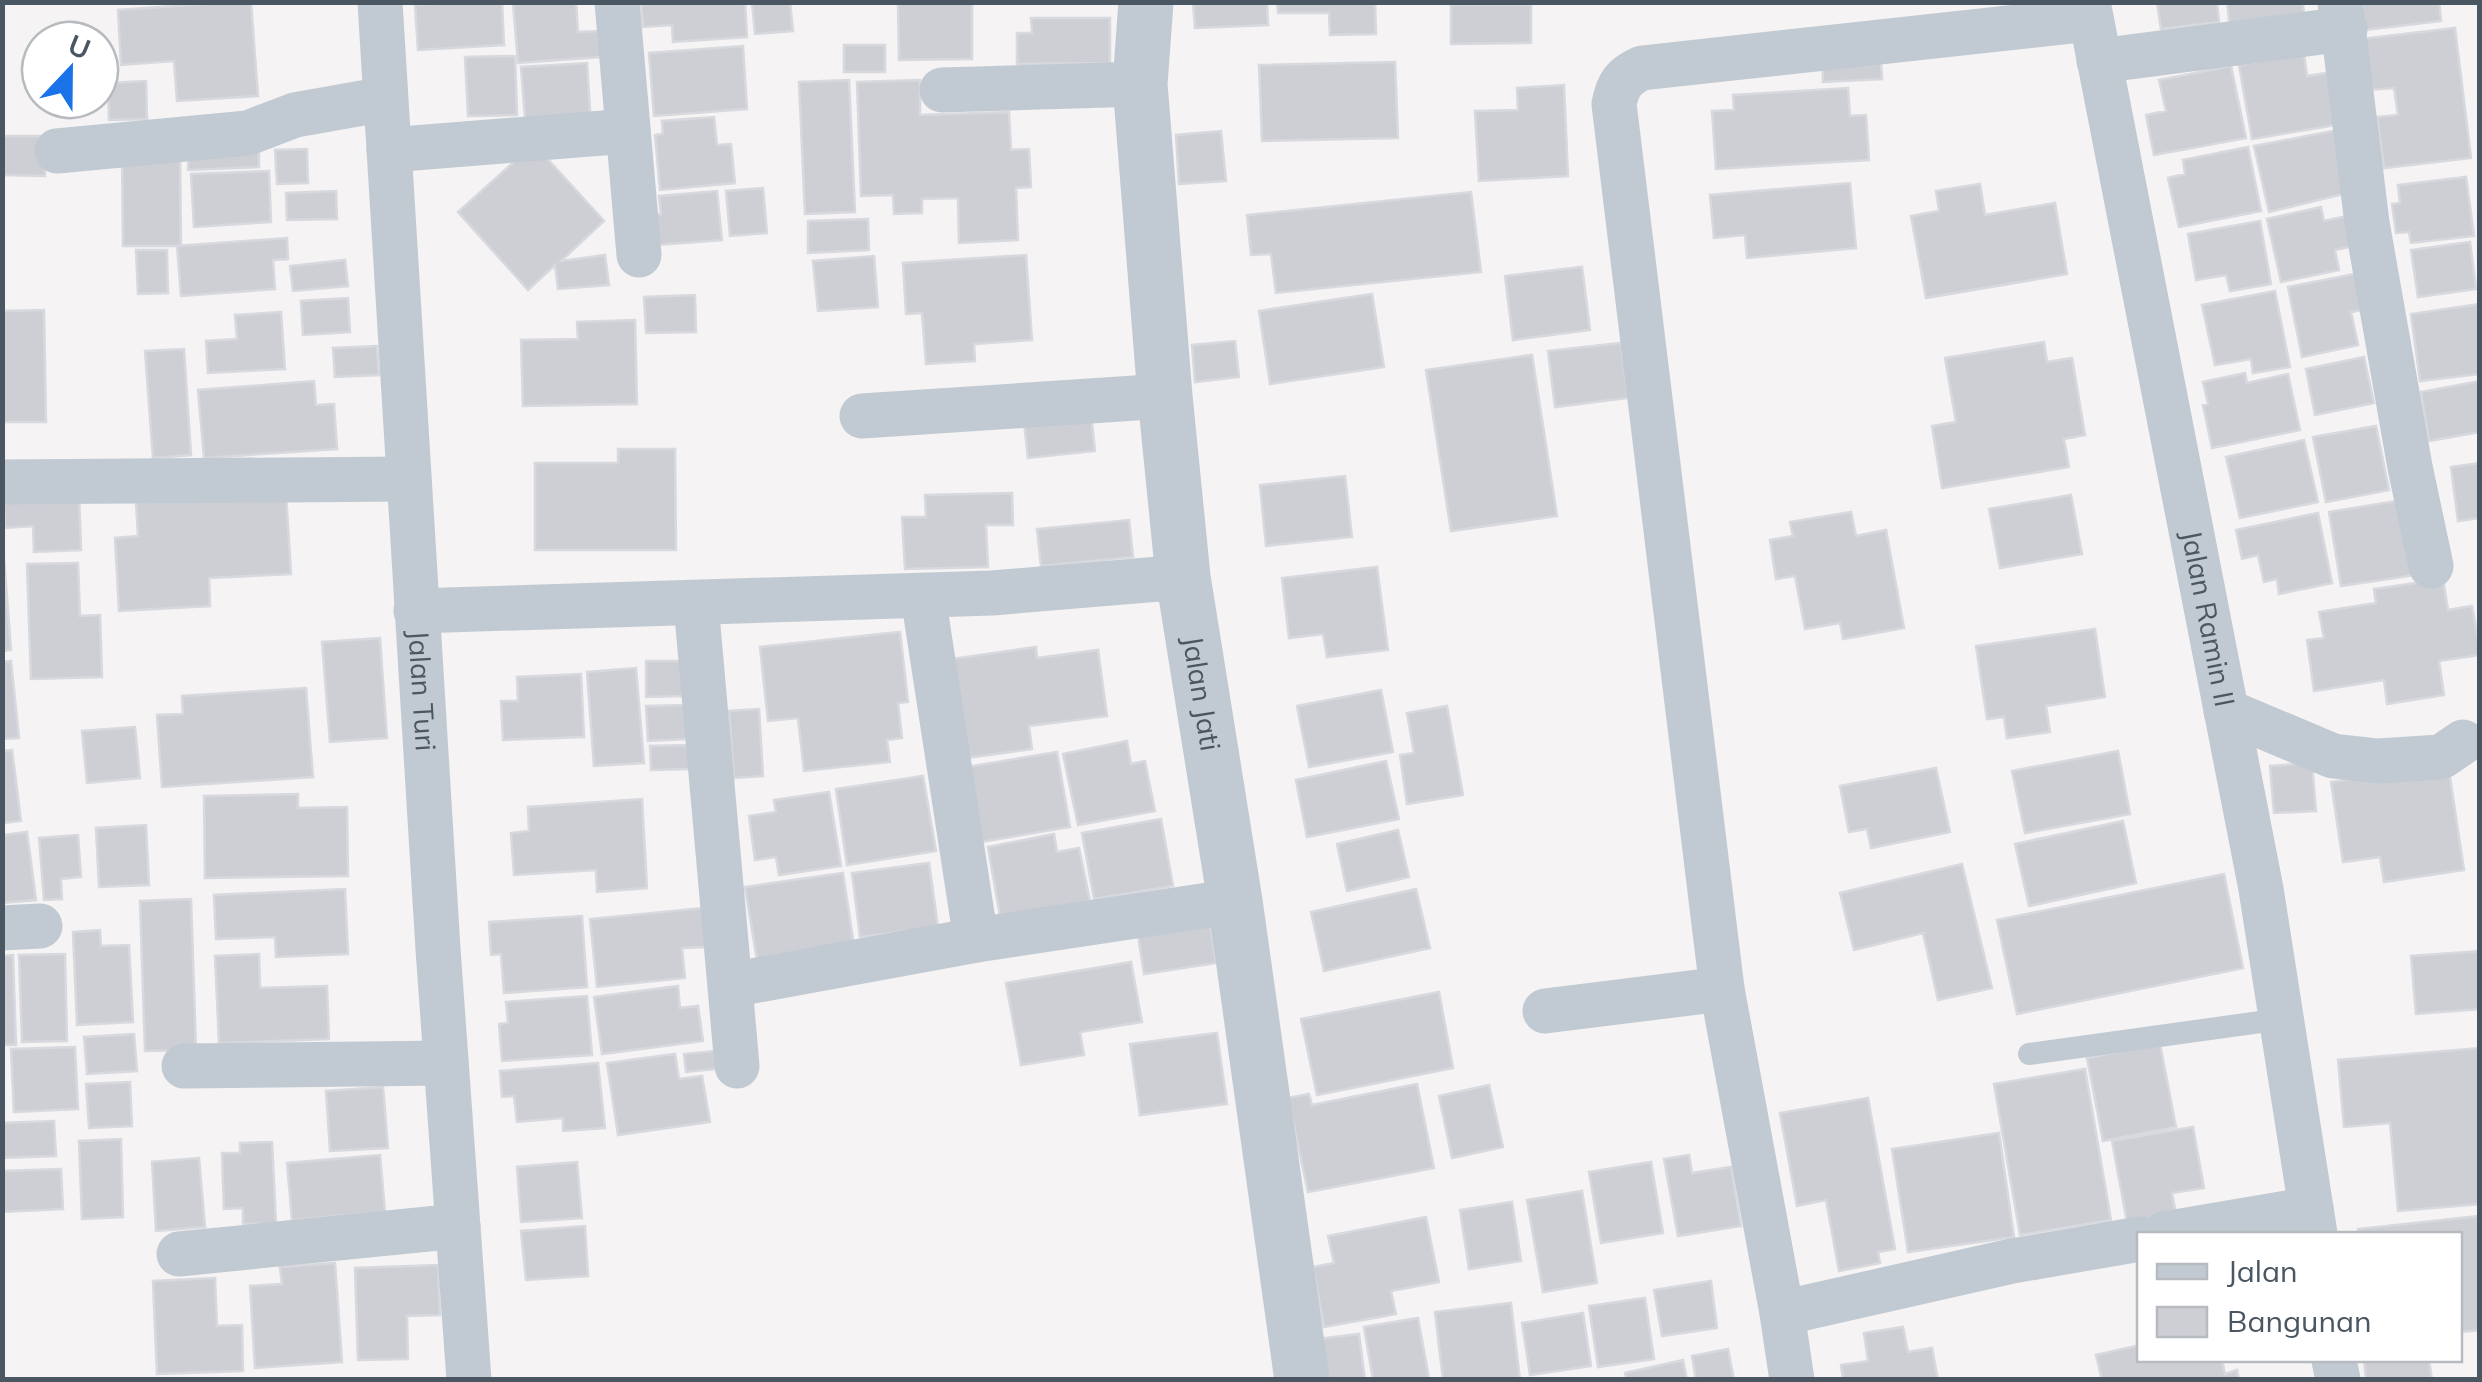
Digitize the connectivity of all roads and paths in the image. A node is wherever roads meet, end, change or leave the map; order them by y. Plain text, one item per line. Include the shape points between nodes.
1 (380, 2) edge
2 (617, 2) edge
3 (1146, 2) edge
4 (2342, 16) edge
5 (2093, 27) edge
6 (1140, 84) junction
7 (942, 90) dead end
8 (386, 98) junction
9 (628, 130) junction
10 (388, 150) junction
11 (56, 151) dead end
12 (639, 255) dead end
13 (1165, 396) junction
14 (862, 416) dead end
15 (408, 479) junction
16 (2, 482) edge
17 (2431, 566) dead end
18 (1183, 577) junction
19 (923, 596) junction
20 (696, 604) junction
21 (416, 611) junction
22 (2226, 710) junction
23 (2464, 742) dead end
24 (1235, 901) junction
25 (976, 940) junction
26 (730, 986) junction
27 (1722, 989) junction
28 (1545, 1011) dead end
29 (2282, 1019) junction
30 (2029, 1054) dead end
31 (446, 1063) junction
32 (184, 1066) dead end
33 (737, 1066) dead end
34 (2313, 1222) edge
35 (458, 1226) junction
36 (2189, 1232) edge
37 (2137, 1240) edge
38 (180, 1254) dead end
39 (1782, 1313) junction
40 (469, 1380) edge
41 (1302, 1380) edge
42 (1792, 1380) edge

1 - 8 street, Jalan Turi
2 - 9 street
3 - 6 street, Jalan Jati
4 - 5 street
4 - 17 street via 2367,223
5 - 22 street, Jalan Ramin II
5 - 27 street via 1642,68 1625,76 1617,90
6 - 7 street
6 - 13 street, Jalan Jati
8 - 10 street, Jalan Turi
8 - 11 street via 295,115 248,133
9 - 10 street
9 - 12 street
10 - 15 street, Jalan Turi
13 - 14 street
13 - 18 street, Jalan Jati
15 - 16 street
15 - 21 street, Jalan Turi
18 - 19 street
18 - 24 street, Jalan Jati
19 - 20 street
19 - 25 street
20 - 21 street
20 - 26 street
21 - 31 street, Jalan Turi
22 - 23 street via 2333,756 2440,758
22 - 29 street, Jalan Ramin II
24 - 25 street
24 - 41 street, Jalan Jati
25 - 26 street
26 - 33 street
27 - 28 street
27 - 39 street
29 - 30 lane
29 - 34 street, Jalan Ramin II
31 - 32 street
31 - 35 street, Jalan Turi
34 - 36 street
35 - 38 street
35 - 40 street, Jalan Turi
37 - 39 street
39 - 42 street

